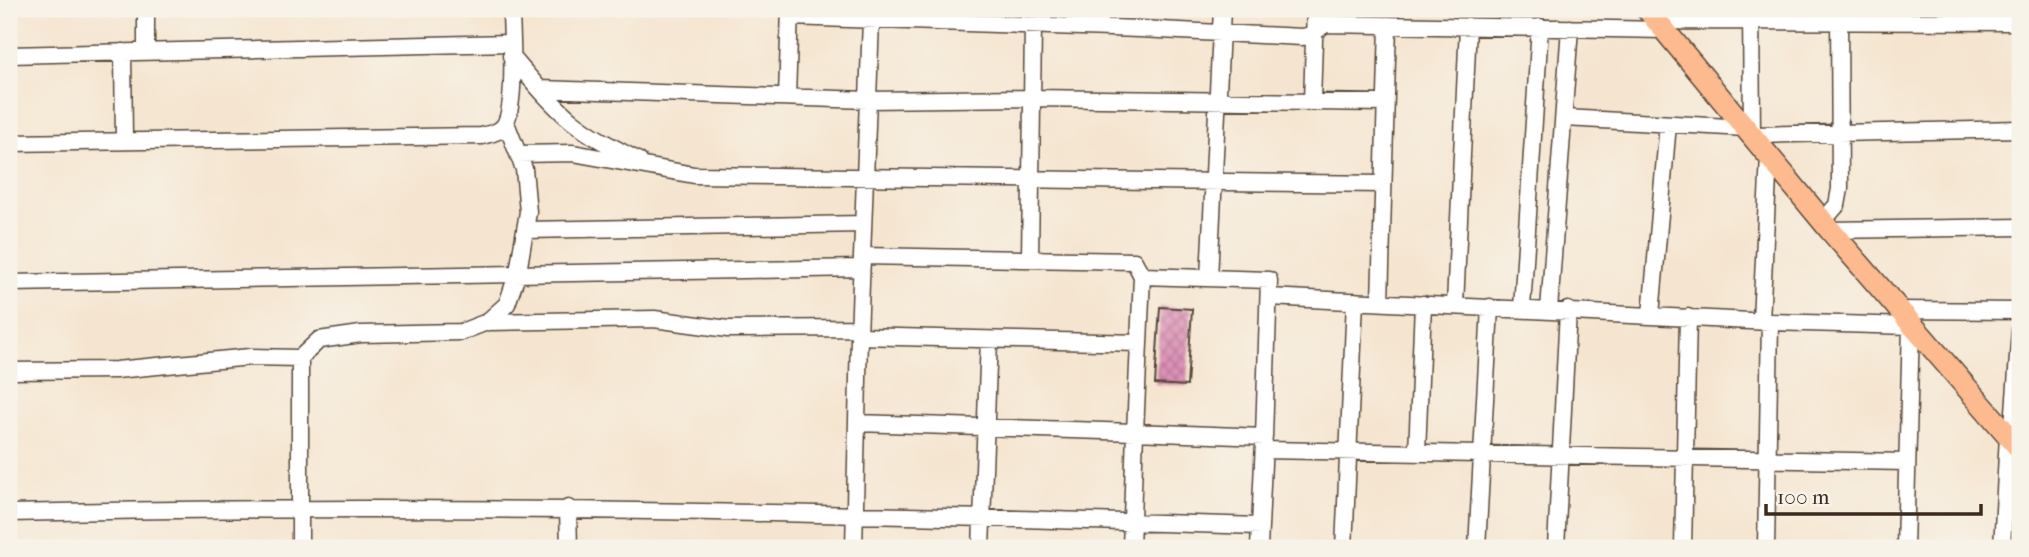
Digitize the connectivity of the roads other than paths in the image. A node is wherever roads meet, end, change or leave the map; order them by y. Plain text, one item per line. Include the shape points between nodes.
1 (146, 9) edge
2 (511, 9) edge
3 (1099, 9) edge
4 (1222, 9) edge
5 (1315, 9) edge
6 (790, 13) edge
7 (832, 14) edge
8 (912, 15) edge
9 (1751, 15) edge
10 (1839, 15) edge
11 (998, 16) edge
12 (1664, 18) edge
13 (871, 20) junction
14 (2020, 22) edge
15 (1033, 25) junction
16 (1388, 25) junction
17 (1468, 26) junction
18 (1098, 27) junction
19 (1540, 27) junction
20 (1570, 28) junction
21 (1314, 32) junction
22 (1221, 33) junction
23 (511, 49) junction
24 (146, 51) junction
25 (123, 52) junction
26 (9, 55) edge
27 (540, 89) junction
28 (787, 97) junction
29 (1032, 97) junction
30 (868, 100) junction
31 (1218, 100) junction
32 (1312, 102) junction
33 (1385, 103) junction
34 (1565, 118) junction
35 (506, 123) junction
36 (1668, 124) junction
37 (2020, 129) edge
38 (1749, 132) junction
39 (1840, 133) junction
40 (124, 141) junction
41 (9, 143) edge
42 (519, 154) junction
43 (1769, 156) junction
44 (650, 168) junction
45 (865, 178) junction
46 (1031, 180) junction
47 (1214, 182) junction
48 (1383, 184) junction
49 (863, 224) junction
50 (1826, 226) junction
51 (2020, 227) edge
52 (526, 230) junction
53 (1030, 259) junction
54 (862, 262) junction
55 (518, 272) junction
56 (1142, 276) junction
57 (1209, 278) junction
58 (9, 283) edge
59 (1269, 298) junction
60 (1355, 301) junction
61 (1380, 302) junction
62 (1423, 304) junction
63 (1455, 306) junction
64 (1490, 307) junction
65 (1522, 308) junction
66 (1549, 310) junction
67 (1568, 310) junction
68 (2020, 311) edge
69 (1651, 315) junction
70 (1688, 317) junction
71 (1904, 318) junction
72 (1765, 321) junction
73 (487, 322) junction
74 (2020, 329) edge
75 (859, 332) junction
76 (989, 341) junction
77 (1139, 343) junction
78 (300, 358) junction
79 (9, 371) edge
80 (857, 423) junction
81 (985, 427) junction
82 (1135, 432) junction
83 (2013, 441) edge
84 (1264, 443) junction
85 (1348, 452) junction
86 (1417, 453) junction
87 (1482, 454) junction
88 (1560, 456) junction
89 (1685, 458) junction
90 (1768, 460) junction
91 (1907, 462) junction
92 (568, 508) junction
93 (300, 509) junction
94 (9, 513) edge
95 (855, 515) junction
96 (982, 518) junction
97 (1132, 522) junction
98 (1260, 526) junction
99 (300, 548) edge
100 (569, 548) edge
101 (854, 548) edge
102 (981, 548) edge
103 (1132, 548) edge
104 (1259, 548) edge
105 (1344, 548) edge
106 (1477, 548) edge
107 (1556, 548) edge
108 (1683, 548) edge
109 (1766, 548) edge
110 (1905, 548) edge
111 (2001, 548) edge

1 - 24 street
2 - 23 street
3 - 18 street
4 - 22 street
5 - 21 street
6 - 7 street
6 - 28 street
7 - 13 street
8 - 11 street
8 - 13 street
9 - 10 street
9 - 12 street
9 - 38 street
10 - 14 street
10 - 39 street
11 - 15 street
12 - 20 street
12 - 38 main road
13 - 30 street
15 - 18 street
15 - 29 street
16 - 17 street
16 - 21 street via 1325,24
16 - 33 street
17 - 19 street
17 - 63 street
18 - 22 street
19 - 20 street
19 - 65 street
20 - 34 street
21 - 22 street via 1302,37
21 - 32 street
22 - 31 street
23 - 24 street
23 - 27 street
23 - 35 street via 512,97
24 - 25 street
25 - 26 street
25 - 40 street
27 - 28 street
27 - 44 street via 580,127
28 - 30 street
29 - 30 street
29 - 31 street
29 - 46 street
30 - 45 street
31 - 32 street
31 - 47 street
32 - 33 street
33 - 48 street
34 - 36 street
34 - 66 street
35 - 40 street via 497,132 482,136
35 - 42 street
36 - 38 street
36 - 69 street
37 - 39 street
38 - 39 street
38 - 43 main road
39 - 50 street via 1840,189
40 - 41 street
42 - 44 street via 573,153
42 - 52 street via 526,190
43 - 50 main road
43 - 72 street
44 - 45 street via 694,175
45 - 46 street
45 - 49 street
46 - 47 street
46 - 53 street
47 - 48 street
47 - 57 street
48 - 61 street
49 - 52 street
49 - 54 street
50 - 51 street
50 - 71 main road
52 - 55 street
53 - 54 street
53 - 56 street via 1134,261
54 - 55 street
54 - 75 street
55 - 58 street
55 - 73 street via 507,304
56 - 57 street
56 - 77 street
57 - 59 street via 1269,280
59 - 60 street
59 - 84 street
60 - 61 street
60 - 85 street
61 - 62 street
62 - 63 street
62 - 86 street
63 - 64 street
64 - 65 street
64 - 87 street
65 - 66 street
66 - 67 street
67 - 69 street
67 - 88 street
68 - 71 street
69 - 70 street
70 - 72 street
70 - 89 street
71 - 72 street
71 - 83 main road
71 - 91 street
72 - 90 street
73 - 75 street via 654,319 728,329
73 - 78 street via 461,332 361,334 319,341
74 - 83 street
75 - 76 street
75 - 80 street
76 - 77 street
76 - 81 street
77 - 82 street
78 - 79 street via 250,357 116,370
78 - 93 street
80 - 81 street
80 - 95 street
81 - 82 street
81 - 96 street
82 - 84 street
82 - 97 street
83 - 111 street
84 - 85 street
84 - 98 street
85 - 86 street
85 - 105 street
86 - 87 street
87 - 88 street
87 - 106 street
88 - 89 street
88 - 107 street
89 - 90 street
89 - 108 street
90 - 91 street
90 - 109 street
91 - 110 street
92 - 93 street
92 - 95 street
92 - 100 street
93 - 94 street
93 - 99 street
95 - 96 street
95 - 101 street
96 - 97 street
96 - 102 street
97 - 98 street
97 - 103 street
98 - 104 street

